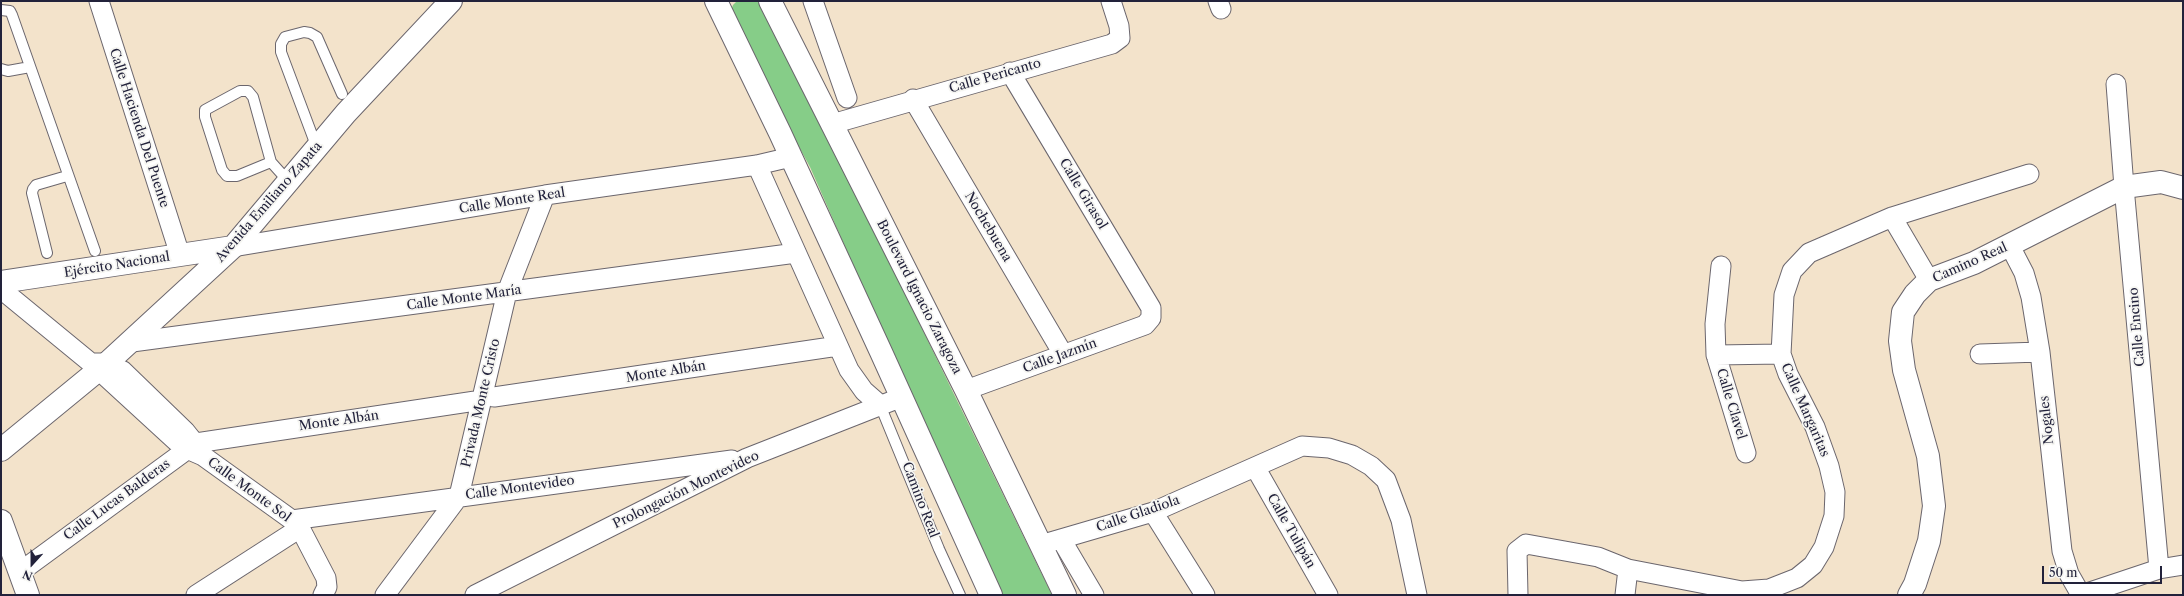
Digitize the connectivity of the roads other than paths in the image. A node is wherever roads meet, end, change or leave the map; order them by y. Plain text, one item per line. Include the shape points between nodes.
1 (99, 1) edge
2 (451, 1) edge
3 (716, 1) edge
4 (770, 1) edge
5 (813, 1) edge
6 (1111, 1) edge
7 (1, 10) edge
8 (30, 67) junction
9 (1, 69) edge
10 (1010, 72) junction
11 (2116, 84) dead end
12 (342, 94) dead end
13 (847, 98) dead end
14 (913, 99) junction
15 (832, 124) junction
16 (317, 148) junction
17 (791, 157) junction
18 (271, 162) junction
19 (756, 165) junction
20 (2029, 174) dead end
21 (67, 176) junction
22 (288, 182) junction
23 (2124, 187) junction
24 (2183, 188) edge
25 (545, 195) junction
26 (1892, 217) junction
27 (2010, 246) junction
28 (233, 247) junction
29 (95, 251) dead end
30 (47, 253) dead end
31 (796, 253) junction
32 (180, 255) junction
33 (1722, 266) dead end
34 (1929, 280) junction
35 (1, 282) edge
36 (1, 289) edge
37 (507, 292) junction
38 (1151, 318) joint
39 (132, 342) junction
40 (838, 346) junction
41 (2040, 352) junction
42 (1063, 354) junction
43 (1781, 354) junction
44 (1980, 354) dead end
45 (1716, 355) junction
46 (99, 366) junction
47 (966, 390) junction
48 (902, 397) junction
49 (488, 399) junction
50 (880, 405) junction
51 (4, 444) edge
52 (195, 449) junction
53 (1746, 453) dead end
54 (748, 458) junction
55 (1255, 467) junction
56 (459, 496) junction
57 (1153, 512) junction
58 (1, 522) edge
59 (296, 524) junction
60 (1050, 542) junction
61 (2183, 565) edge
62 (1628, 569) junction
63 (2159, 569) junction
64 (20, 572) junction
65 (325, 591) edge
66 (28, 595) edge
67 (196, 595) edge
68 (385, 595) edge
69 (475, 595) edge
70 (960, 595) edge
71 (991, 595) edge
72 (1064, 595) edge
73 (1094, 595) edge
74 (1205, 595) edge
75 (1328, 595) edge
76 (1417, 595) edge
77 (1518, 595) edge
78 (1625, 595) edge
79 (1909, 595) edge
80 (2081, 595) edge

1 - 32 street, Calle Hacienda Del Puente
2 - 16 street, Avenida Emiliano Zapata via 346,113
3 - 17 street
4 - 15 street, Boulevard Ignacio Zaragoza
5 - 13 street
6 - 10 street, Calle Pericanto via 1120,38 1112,44
7 - 8 lane via 10,11
8 - 9 lane via 8,71
8 - 21 lane
10 - 14 street, Calle Pericanto
10 - 38 street, Calle Girasol via 1151,308
11 - 23 street, Calle Encino
12 - 16 lane via 317,37 304,32 285,38 281,44 282,52
14 - 15 street, Calle Pericanto
14 - 42 street, Nochebuena
15 - 47 street, Boulevard Ignacio Zaragoza
16 - 22 street, Avenida Emiliano Zapata
17 - 19 street, Calle Monte Real
17 - 48 street
18 - 18 lane via 253,97 248,91 240,91 205,110 220,164 227,176 237,176
18 - 22 lane
19 - 25 street, Calle Monte Real
19 - 31 street
20 - 26 street, Calle Margaritas
21 - 29 lane
21 - 30 lane via 36,185 33,189
22 - 28 street, Avenida Emiliano Zapata
23 - 24 street, Camino Real via 2161,182
23 - 27 street, Camino Real
23 - 63 street, Calle Encino
25 - 28 street, Calle Monte Real
25 - 37 street, Privada Monte Cristo
26 - 34 street
26 - 43 street, Calle Margaritas via 1809,253 1792,271 1784,295
27 - 34 street, Camino Real
27 - 41 street, Nogales via 2024,273 2031,296
28 - 32 street, Ejército Nacional
28 - 39 street, Avenida Emiliano Zapata
31 - 37 street, Calle Monte María
31 - 40 street
32 - 35 street, Ejército Nacional
33 - 45 street, Calle Clavel via 1715,324
34 - 79 street, Camino Real via 1915,294 1903,312 1900,341 1904,370 1928,456 1934,506 1929,541
36 - 46 street, Calle Monte Sol
37 - 39 street, Calle Monte María
37 - 49 street, Privada Monte Cristo
38 - 42 street, Calle Jazmín via 1145,325
39 - 46 street, Avenida Emiliano Zapata
40 - 49 street, Monte Albán
40 - 50 street via 864,391
41 - 44 street
41 - 80 street, Nogales via 2062,551 2069,574
42 - 47 street, Calle Jazmín
43 - 45 street, Calle Clavel
43 - 62 street, Calle Margaritas via 1788,374 1815,427 1835,492 1834,516 1824,547 1813,565 1797,578 1769,590 1742,591
45 - 53 street, Calle Clavel
46 - 51 street, Avenida Emiliano Zapata
46 - 52 street, Calle Monte Sol
47 - 60 street, Boulevard Ignacio Zaragoza
48 - 50 street, Prolongación Montevideo
48 - 71 street
49 - 52 street, Monte Albán
49 - 56 street, Privada Monte Cristo
50 - 54 street, Prolongación Montevideo
50 - 70 lane, Camino Real
52 - 59 street, Calle Monte Sol
52 - 64 street, Calle Lucas Balderas
54 - 56 street, Calle Montevideo
54 - 69 street, Prolongación Montevideo
55 - 57 street, Calle Gladiola
55 - 75 street, Calle Tulipán
55 - 76 street, Calle Gladiola via 1302,446 1329,448 1352,455 1371,466 1386,480 1401,520
56 - 59 street, Calle Montevideo
56 - 68 street, Privada Monte Cristo
57 - 60 street, Calle Gladiola
57 - 74 street
58 - 64 street
59 - 65 street, Calle Monte Sol via 326,578
59 - 67 street
60 - 72 street, Boulevard Ignacio Zaragoza
60 - 73 street
61 - 63 street
62 - 77 street, Calle Margaritas via 1598,557 1526,544 1517,551
62 - 78 street
63 - 80 street
64 - 66 street

